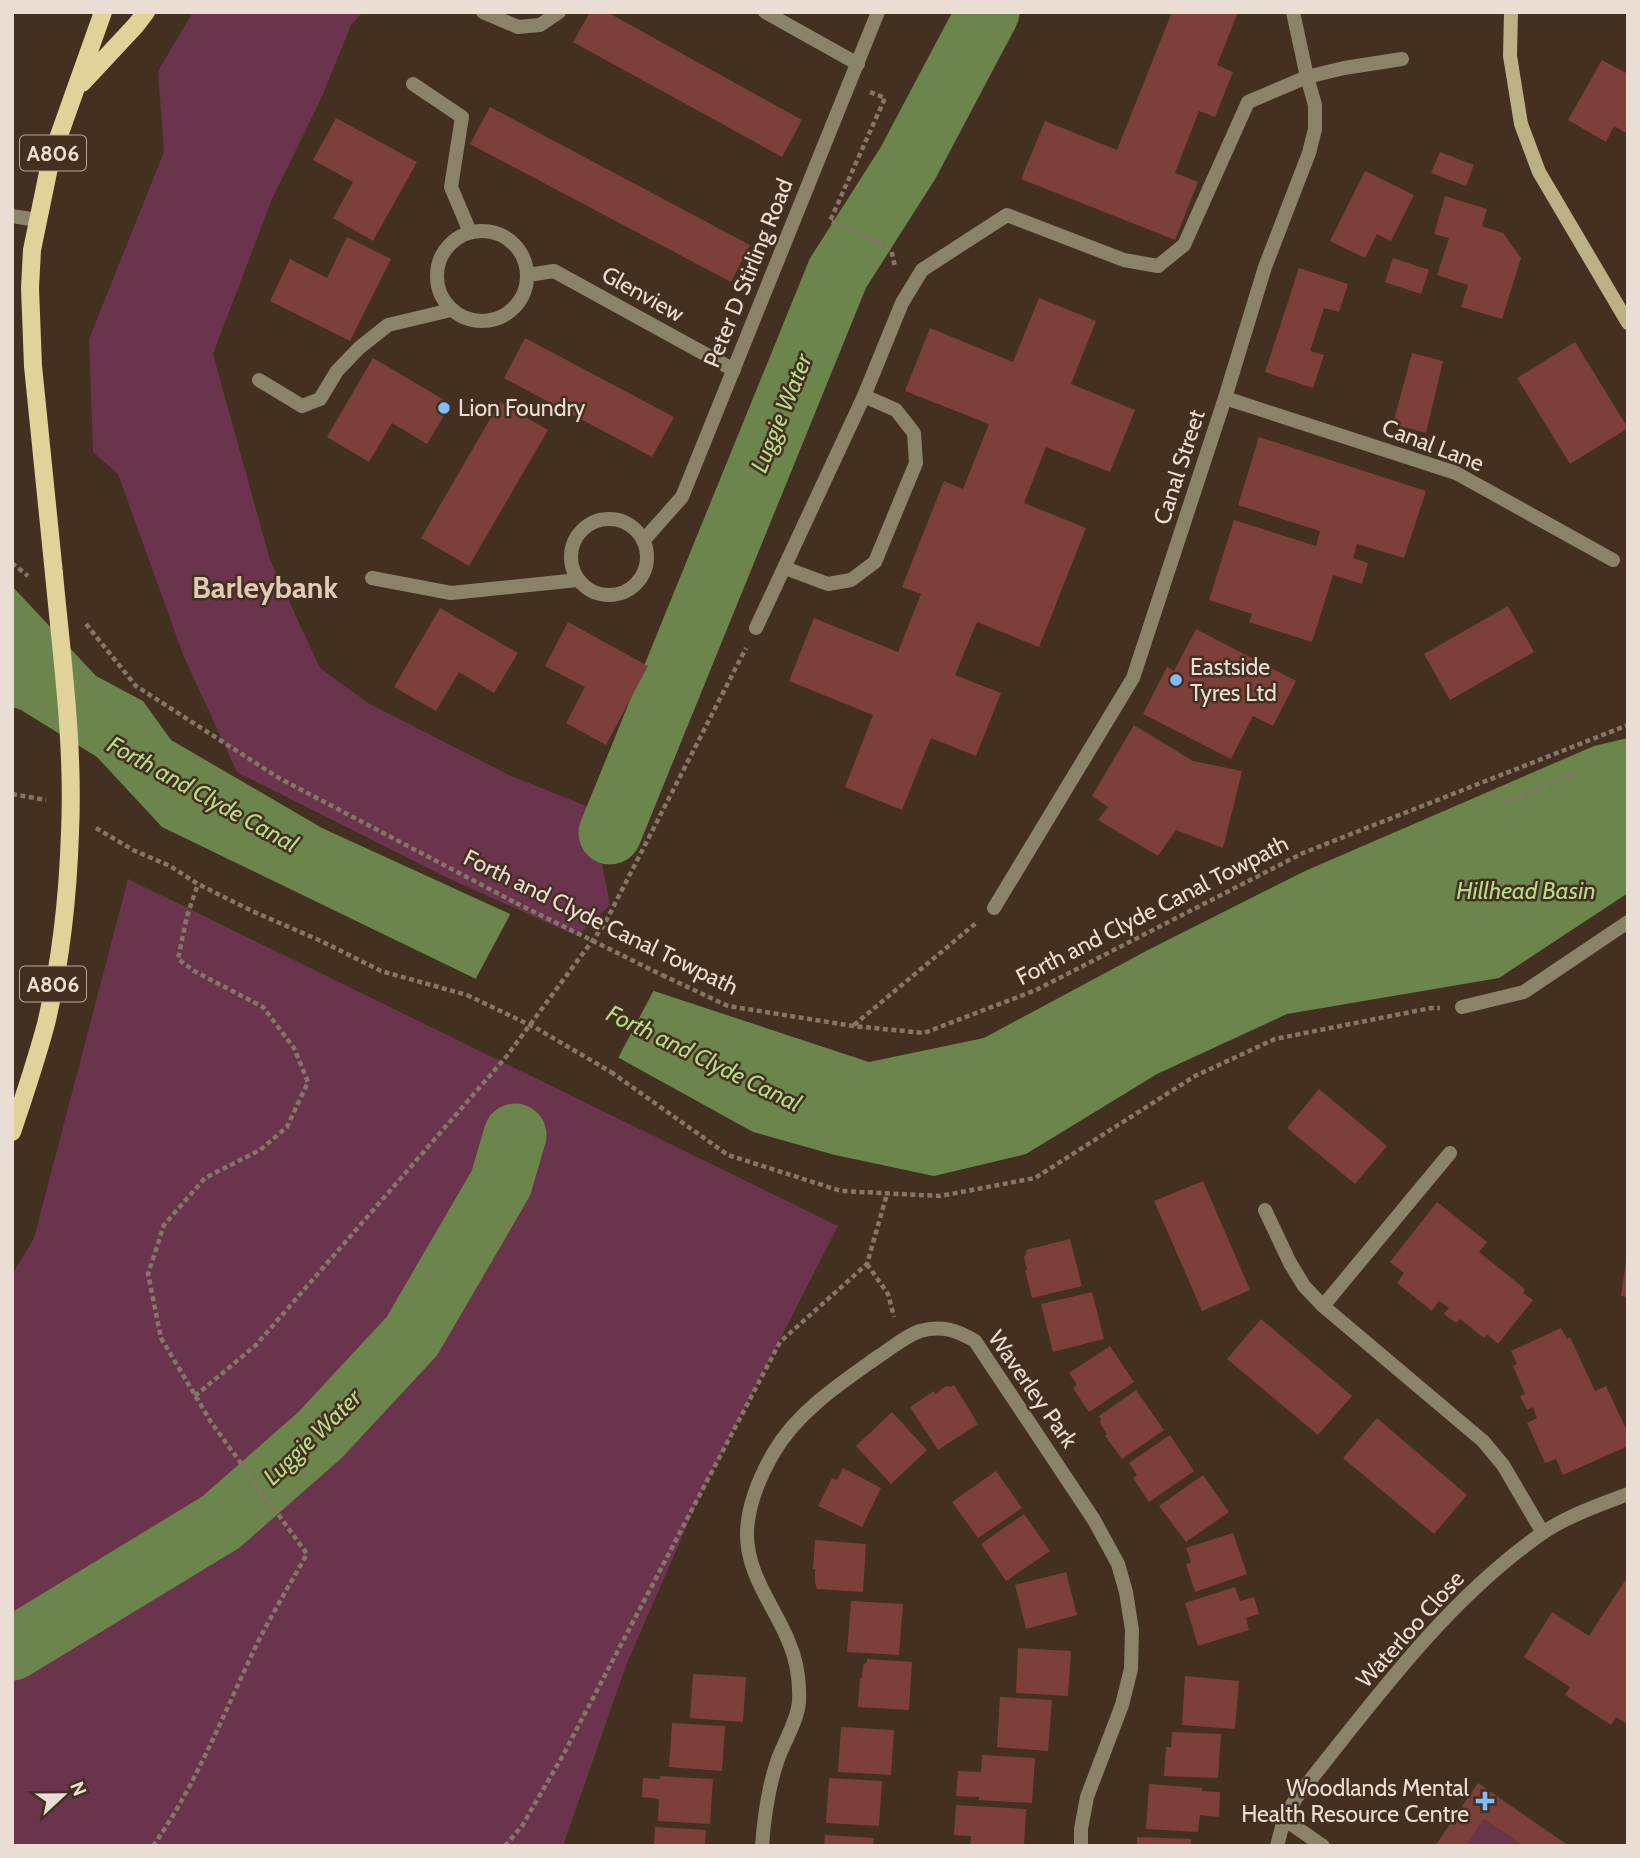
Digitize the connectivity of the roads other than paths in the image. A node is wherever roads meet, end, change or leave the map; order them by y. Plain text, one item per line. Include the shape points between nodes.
1 (103, 12) edge
2 (146, 12) edge
3 (483, 12) edge
4 (559, 12) edge
5 (765, 12) edge
6 (878, 12) edge
7 (1293, 12) edge
8 (1511, 12) edge
9 (1402, 59) dead end
10 (858, 64) junction
11 (1307, 77) junction
12 (413, 84) dead end
13 (77, 89) junction
14 (12, 216) edge
15 (37, 220) junction
16 (470, 232) junction
17 (528, 275) junction
18 (452, 310) junction
19 (1628, 323) edge
20 (734, 370) junction
21 (258, 380) dead end
22 (864, 397) junction
23 (1225, 398) junction
24 (643, 541) junction
25 (1613, 560) dead end
26 (785, 568) junction
27 (372, 578) dead end
28 (578, 580) junction
29 (756, 628) road end
30 (994, 908) road end
31 (1628, 922) edge
32 (1462, 1007) road end
33 (12, 1132) edge
34 (1450, 1153) dead end
35 (1265, 1210) dead end
36 (1323, 1306) junction
37 (1628, 1494) edge
38 (1543, 1533) junction
39 (1284, 1819) junction
40 (762, 1846) edge
41 (1081, 1846) edge
42 (1277, 1846) edge
43 (1323, 1846) edge

1 - 13 main road, A806
2 - 13 main road, A806
3 - 4 street via 519,27 540,25
5 - 10 street
6 - 10 street, Peter D Stirling Road
7 - 11 street, Canal Street
8 - 19 street via 1510,56 1521,124 1539,172
9 - 11 street
10 - 20 street, Peter D Stirling Road
11 - 22 street via 1248,102 1184,245 1158,266 1124,260 1007,215 922,270 902,303
11 - 23 street, Canal Street via 1315,105 1309,153 1265,267
12 - 16 street via 463,117 451,187
13 - 15 main road, A806 via 51,158
14 - 15 street
15 - 33 main road, A806, bridge via 30,288 33,366 72,792 66,900 57,962 46,1022
16 - 17 street via 492,231 506,237 525,260
16 - 18 street via 450,243 437,269 437,285
17 - 18 street via 519,303 494,320 479,322
17 - 20 street, Glenview via 554,271
18 - 21 street via 388,325 337,371 320,398 302,406
20 - 24 street, Peter D Stirling Road via 682,497
22 - 26 street
22 - 26 street via 896,410 914,433 916,463 875,562 851,580 828,584
23 - 25 street, Canal Lane via 1456,473
23 - 30 street, Canal Street via 1133,678
24 - 28 street via 646,565 641,577 623,592 598,594
24 - 28 street via 626,523 614,519 589,524 573,543 572,568
26 - 29 street
27 - 28 street via 451,593
31 - 32 street via 1524,992
34 - 36 street
35 - 36 street via 1297,1275
36 - 38 street via 1483,1440
37 - 38 street, Waterloo Close
38 - 39 street, Waterloo Close via 1505,1562 1420,1645
39 - 42 street, Waterloo Close
39 - 43 street
40 - 41 street, Waverley Park via 771,1782 799,1706 799,1680 789,1640 761,1589 748,1549 750,1511 758,1486 775,1452 816,1404 901,1341 919,1332 945,1328 975,1341 1094,1520 1118,1564 1126,1592 1132,1630 1130,1670 1122,1705 1087,1797

